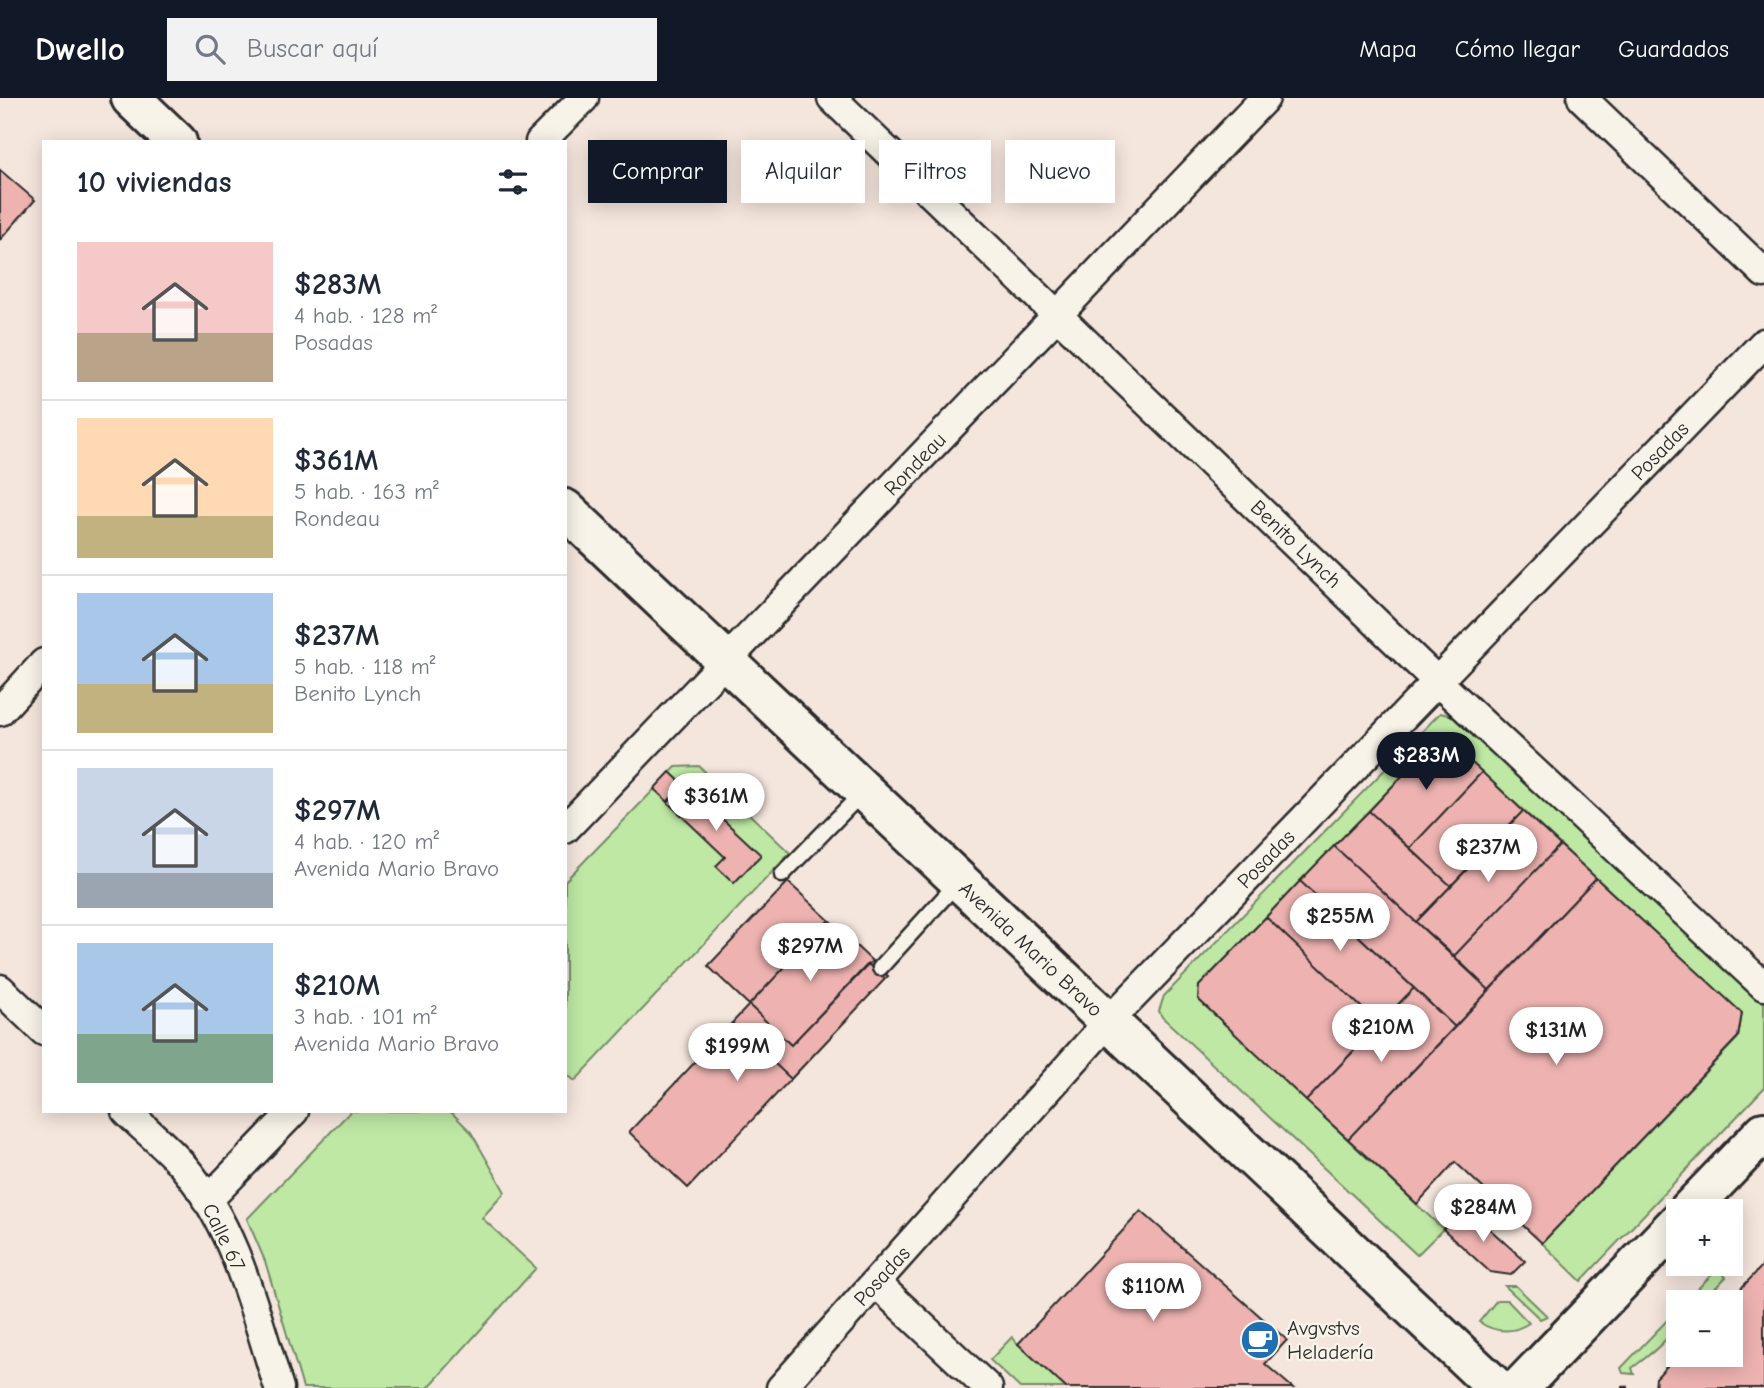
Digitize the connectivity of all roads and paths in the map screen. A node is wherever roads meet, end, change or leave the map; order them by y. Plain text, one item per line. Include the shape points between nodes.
1 (131, 98) edge
2 (584, 98) edge
3 (832, 98) edge
4 (1265, 98) edge
5 (1582, 98) edge
6 (175, 140) edge
7 (542, 140) edge
8 (1764, 272) edge
9 (1059, 313) junction
10 (1764, 343) edge
11 (567, 511) edge
12 (727, 662) junction
13 (42, 665) edge
14 (1438, 682) junction
15 (0, 710) edge
16 (864, 791) junction
17 (567, 827) edge
18 (782, 875) dead end
19 (960, 881) junction
20 (880, 968) dead end
21 (1764, 986) edge
22 (0, 989) edge
23 (1108, 1022) junction
24 (42, 1029) edge
25 (128, 1113) edge
26 (292, 1113) edge
27 (1764, 1132) edge
28 (1700, 1199) edge
29 (207, 1201) junction
30 (1666, 1234) edge
31 (876, 1283) junction
32 (279, 1388) edge
33 (781, 1388) edge
34 (988, 1388) edge
35 (1497, 1388) edge
36 (1518, 1388) edge
37 (1622, 1388) edge
38 (1633, 1388) edge

1 - 6 main road
2 - 7 street
3 - 9 street, Benito Lynch
4 - 9 street, Rondeau
5 - 8 street
9 - 12 street, Rondeau
9 - 14 street, Benito Lynch
10 - 14 street, Posadas
11 - 12 main road, Avenida Mario Bravo
12 - 16 main road, Avenida Mario Bravo
12 - 17 street, Rondeau
13 - 15 street
14 - 21 street, Benito Lynch
14 - 23 street, Posadas
16 - 18 lane
16 - 19 main road, Avenida Mario Bravo
19 - 20 lane
19 - 23 main road, Avenida Mario Bravo
22 - 24 street
23 - 31 street, Posadas
23 - 35 main road, Avenida Mario Bravo
25 - 29 street, Calle 67 via 185,1167
26 - 29 street
27 - 28 main road
29 - 32 street, Calle 67 via 242,1270
30 - 36 main road
31 - 33 street, Posadas
31 - 34 street
37 - 38 path

